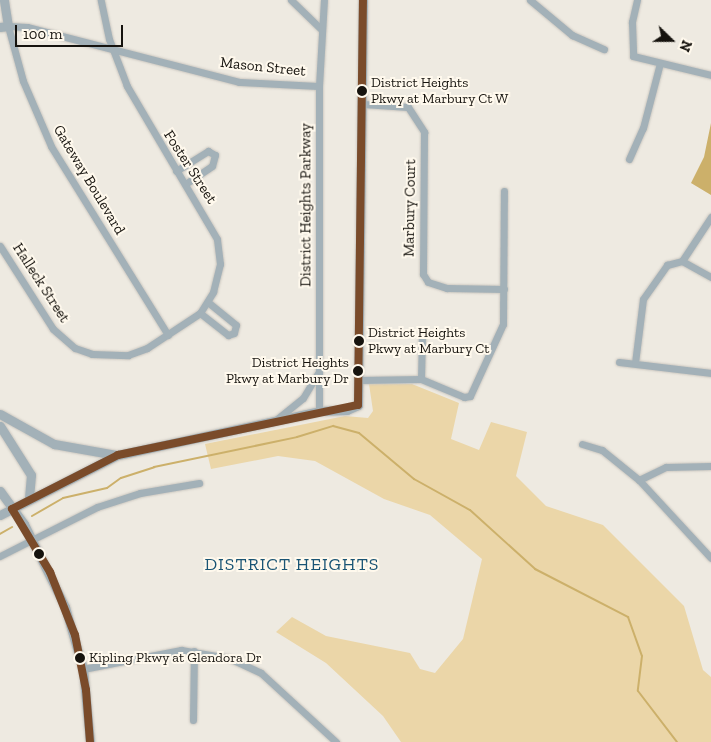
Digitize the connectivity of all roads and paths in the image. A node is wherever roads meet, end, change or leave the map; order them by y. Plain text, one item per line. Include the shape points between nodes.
1 (4, 0) edge
2 (101, 0) edge
3 (291, 0) edge
4 (324, 0) edge
5 (363, 0) edge
6 (530, 0) edge
7 (637, 0) edge
8 (4, 27) edge
9 (322, 28) junction
10 (604, 49) dead end
11 (113, 50) junction
12 (660, 63) junction
13 (711, 75) edge
14 (319, 86) junction
15 (363, 104) junction
16 (629, 159) dead end
17 (176, 171) junction
18 (186, 184) junction
19 (504, 191) dead end
20 (711, 217) edge
21 (0, 246) edge
22 (682, 261) junction
23 (711, 277) edge
24 (504, 289) junction
25 (208, 302) junction
26 (200, 313) junction
27 (168, 334) junction
28 (422, 335) dead end
29 (619, 362) dead end
30 (635, 363) junction
31 (320, 369) junction
32 (711, 373) edge
33 (421, 379) junction
34 (360, 380) junction
35 (319, 411) junction
36 (0, 414) edge
37 (0, 426) edge
38 (259, 426) junction
39 (582, 444) dead end
40 (118, 455) junction
41 (711, 466) edge
42 (639, 480) junction
43 (199, 483) dead end
44 (0, 490) edge
45 (29, 499) junction
46 (12, 509) junction
47 (0, 515) edge
48 (31, 538) junction
49 (0, 556) edge
50 (711, 558) edge
51 (194, 651) junction
52 (84, 670) junction
53 (193, 720) dead end
54 (334, 741) edge
55 (90, 742) edge

1 - 8 street, Gateway Boulevard
2 - 11 street, Foster Street
3 - 9 street
4 - 9 street, District Heights Parkway
5 - 15 street
6 - 10 street via 572,35
7 - 12 street via 632,22 633,56
8 - 11 street, Mason Street via 27,27
8 - 27 street, Gateway Boulevard via 30,101 51,146
9 - 14 street, District Heights Parkway
11 - 14 street, Mason Street via 239,82
11 - 17 street, Foster Street via 139,110
12 - 13 street
12 - 16 street via 643,128
14 - 31 street, District Heights Parkway
15 - 24 street, Marbury Court via 403,106 422,126 423,274 428,282 447,288
15 - 34 street
17 - 18 street, Foster Street
17 - 18 street via 208,151 215,155 212,166
18 - 25 street, Foster Street via 213,229 219,248 219,273
19 - 24 street
20 - 22 street
21 - 27 street, Halleck Street via 53,329 75,348 102,356 128,356
22 - 23 street
22 - 30 street via 667,265 643,299
24 - 33 street via 501,333 470,396 464,397
25 - 26 street, Foster Street
25 - 26 street via 236,325 234,333 228,335
26 - 27 street, Foster Street
28 - 33 street
29 - 30 street
30 - 32 street
31 - 35 street, District Heights Parkway
31 - 38 street via 308,391 289,412
33 - 34 street
34 - 35 street via 358,405 347,410
35 - 38 street
36 - 40 street via 54,444
37 - 45 street via 30,475
38 - 40 street
39 - 42 street via 602,450
40 - 45 street
41 - 42 street via 666,467
42 - 50 street
43 - 48 street via 119,500
44 - 46 street
45 - 46 street
46 - 47 street
46 - 48 street
48 - 49 street
48 - 52 street via 65,607
51 - 52 street via 153,654
51 - 53 street
51 - 54 street via 229,658 261,673
52 - 55 street

